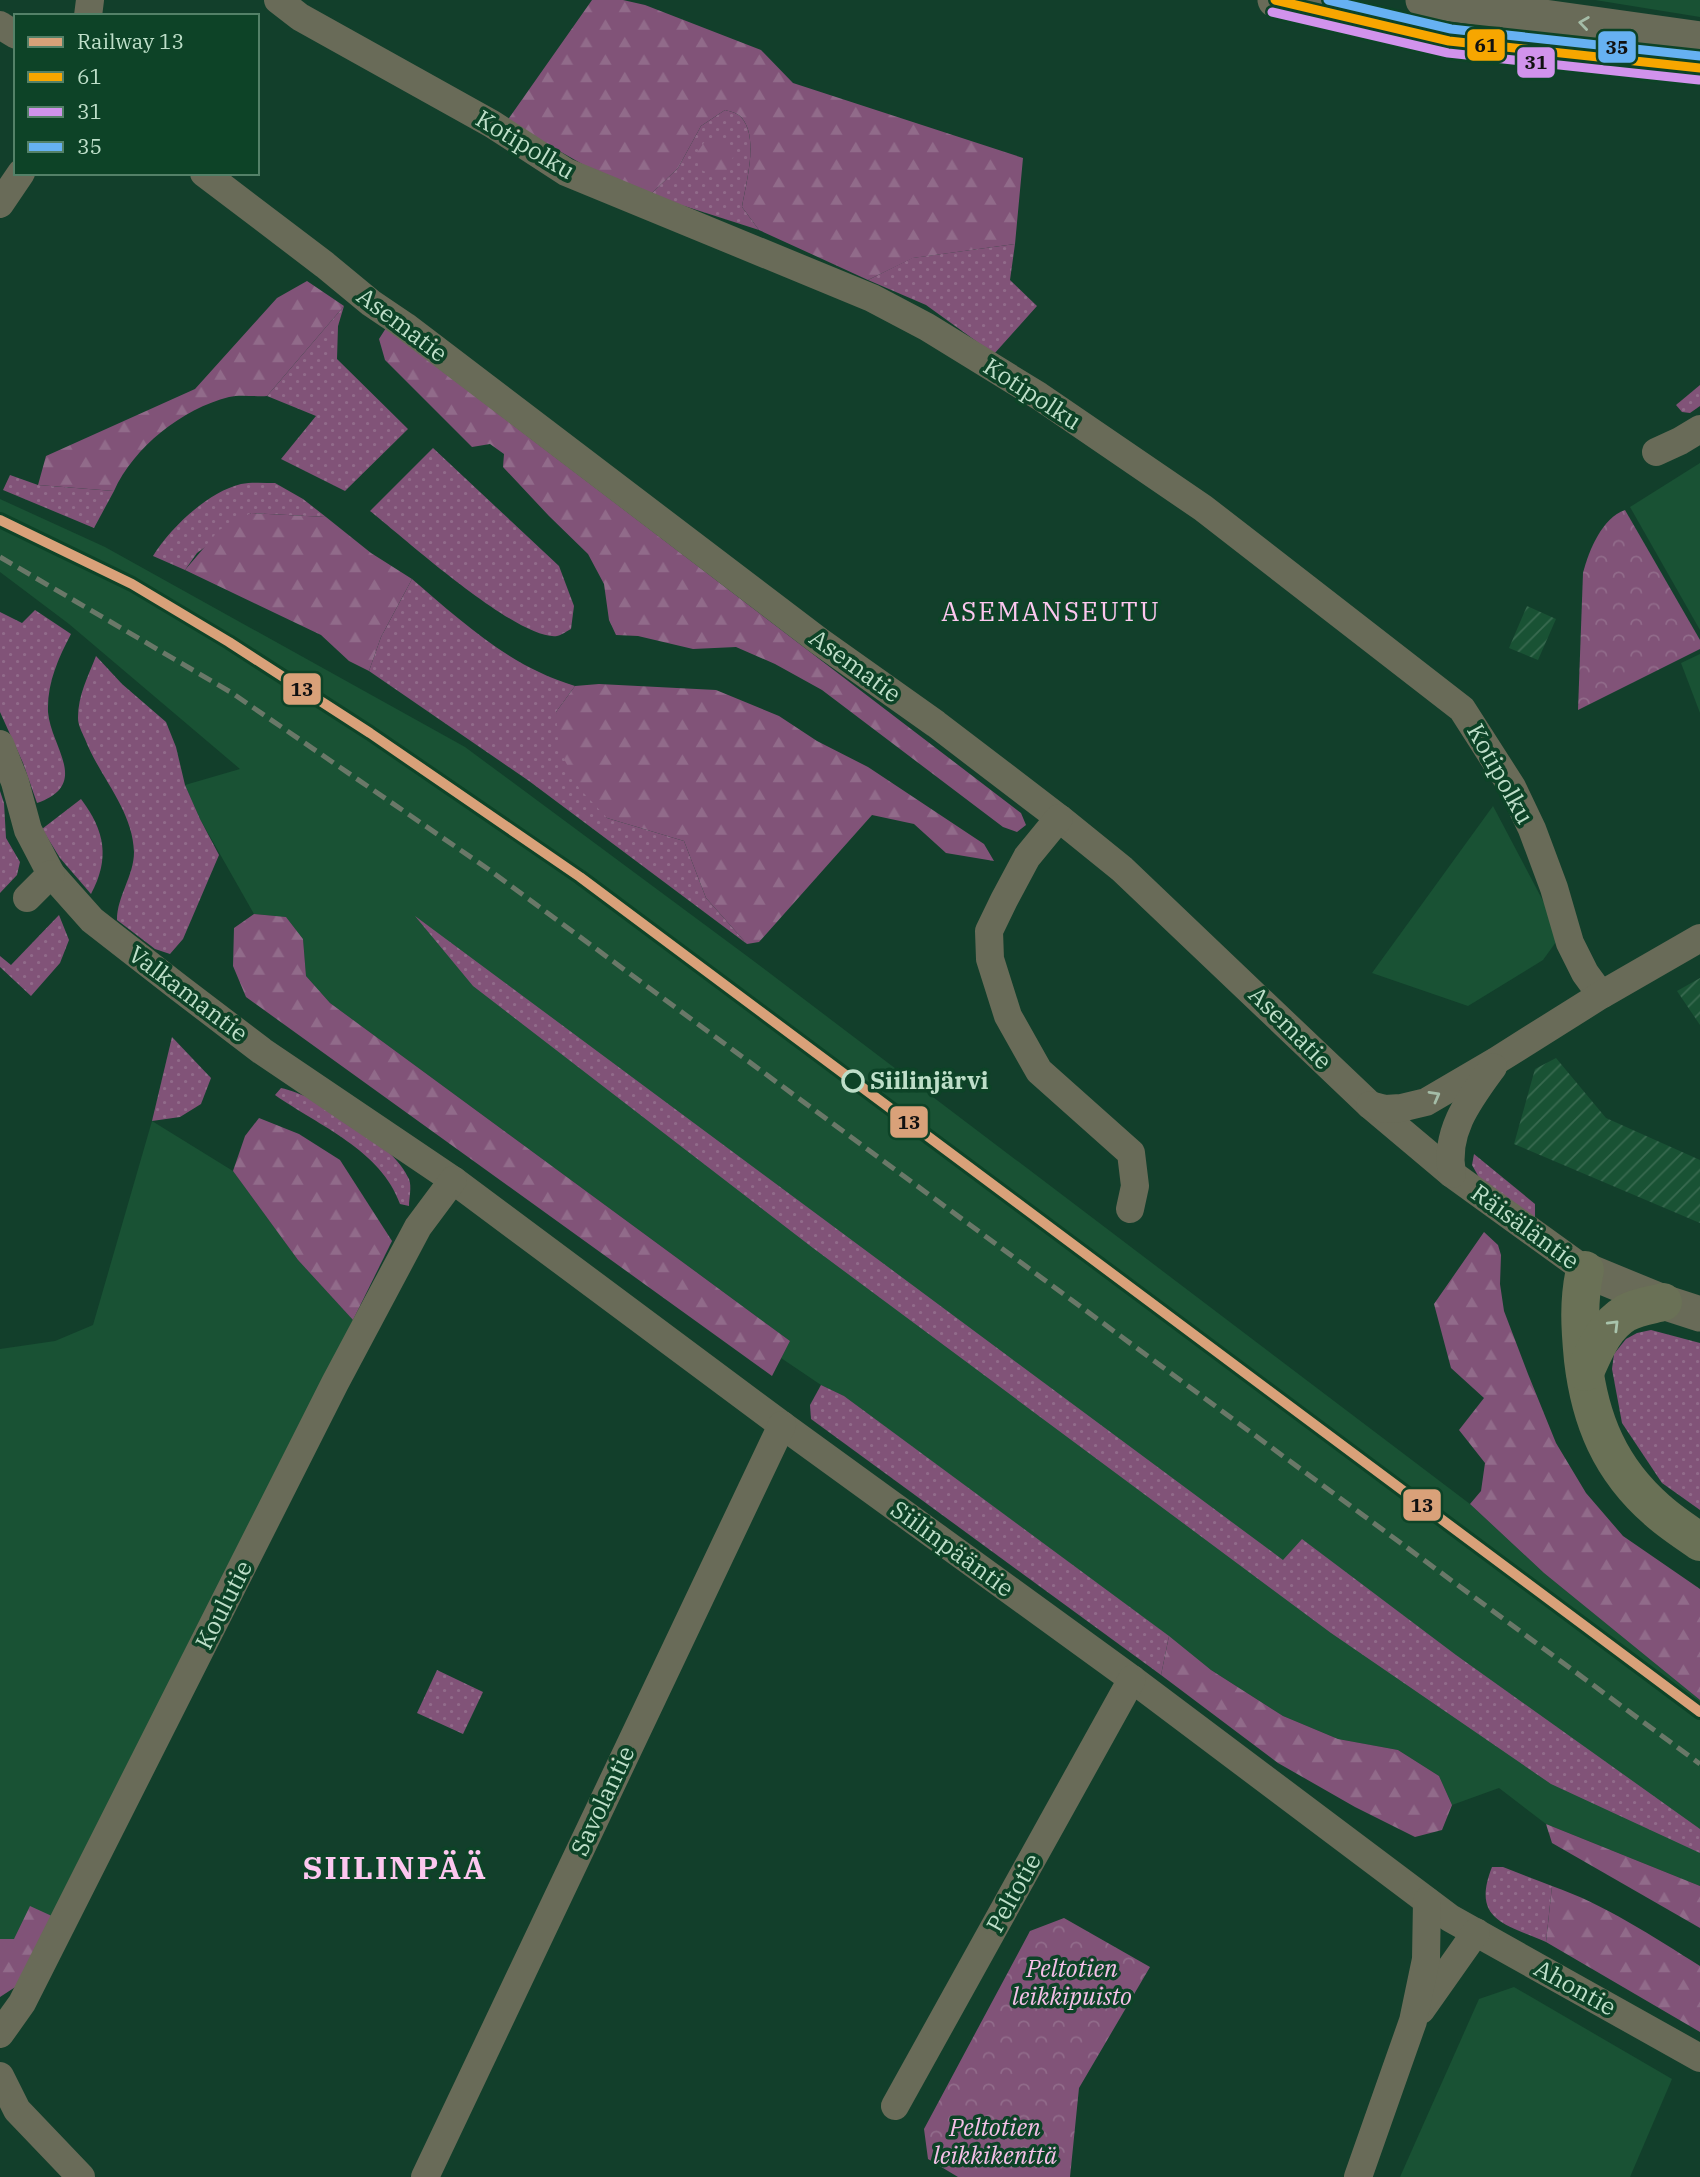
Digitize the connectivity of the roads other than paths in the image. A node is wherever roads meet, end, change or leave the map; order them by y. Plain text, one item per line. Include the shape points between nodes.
1 (278, 0) edge
2 (1275, 0) edge
3 (1423, 0) edge
4 (1700, 39) edge
5 (1700, 68) edge
6 (20, 175) edge
7 (207, 175) edge
8 (0, 204) edge
9 (1700, 429) edge
10 (1656, 452) dead end
11 (0, 744) edge
12 (1059, 818) junction
13 (51, 874) junction
14 (27, 898) dead end
15 (1700, 938) edge
16 (1601, 995) junction
17 (1496, 1061) junction
18 (1370, 1105) junction
19 (1452, 1174) junction
20 (453, 1180) junction
21 (1130, 1209) dead end
22 (1585, 1270) junction
23 (1663, 1302) junction
24 (1700, 1314) edge
25 (1585, 1372) junction
26 (782, 1425) junction
27 (1700, 1542) edge
28 (1132, 1679) junction
29 (1427, 1901) junction
30 (1450, 1918) joint
31 (1476, 1932) junction
32 (1413, 2021) junction
33 (0, 2034) edge
34 (1700, 2058) edge
35 (0, 2076) edge
36 (895, 2106) dead end
37 (81, 2177) edge
38 (425, 2177) edge
39 (1358, 2177) edge

1 - 16 street, Kotipolku via 566,172 872,298 918,322 1039,396 1203,508 1462,709 1517,797 1570,943
2 - 5 street via 1449,41
4 -> 3 street
6 - 8 street
7 - 12 street, Asematie
9 - 10 street
11 - 13 street, Valkamantie via 28,830
12 - 18 street, Asematie via 1122,869
12 - 21 street via 1027,857 1004,900 989,931 990,959 1008,1016 1039,1071 1131,1153 1135,1186
13 - 14 street
13 - 20 street, Valkamantie via 92,920 262,1051
15 - 16 street
16 - 17 street
18 -> 17 street via 1385,1109 1426,1102
17 - 19 street via 1455,1128 1449,1149
18 - 19 street, Räisäläntie
19 - 22 street, Räisäläntie
20 - 26 street, Siilinpääntie
20 - 33 street, Koulutie via 418,1227 354,1347 22,2003
22 - 23 street, Räisäläntie
22 - 25 main road via 1579,1295
23 - 24 street, Räisäläntie
25 -> 23 main road via 1611,1325 1627,1313
25 - 27 main road via 1594,1419 1624,1475 1658,1511
26 - 28 street, Siilinpääntie
26 - 38 street, Savolantie
28 - 29 street, Siilinpääntie
28 - 36 street, Peltotie
29 - 30 street, Siilinpääntie
29 - 32 street via 1426,1959
30 - 31 street, Ahontie
31 - 32 street
31 - 34 street, Ahontie
32 - 39 street
35 - 37 street via 17,2110

